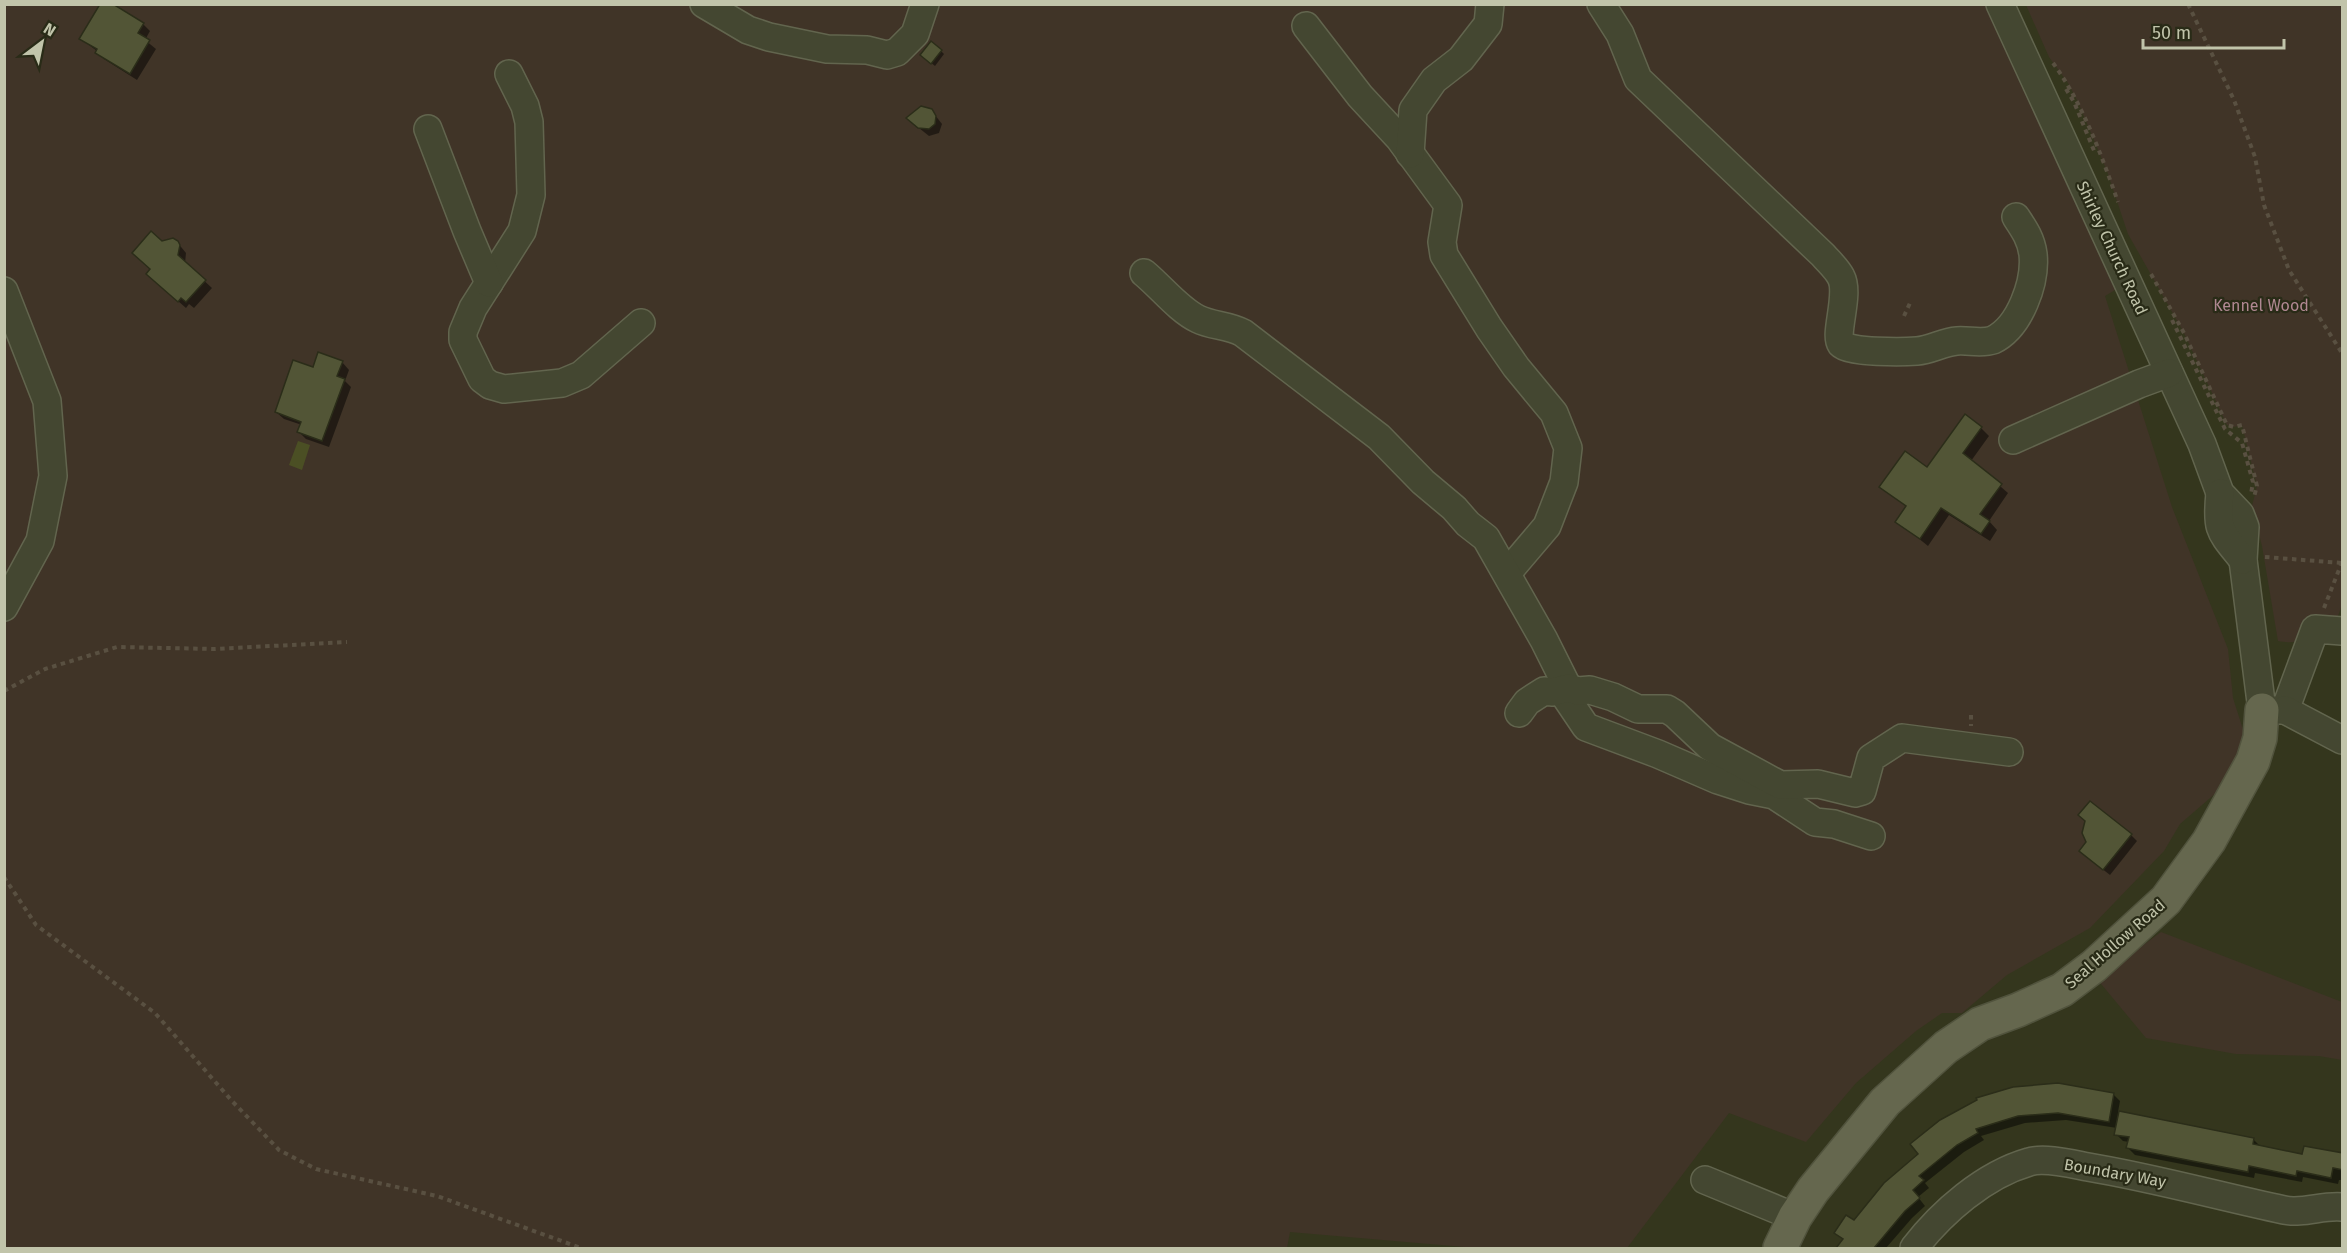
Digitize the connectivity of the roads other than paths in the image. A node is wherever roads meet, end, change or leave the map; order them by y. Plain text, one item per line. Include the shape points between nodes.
1 (704, 4) edge
2 (1490, 4) edge
3 (1601, 4) edge
4 (2000, 4) edge
5 (925, 23) edge
6 (1306, 26) dead end
7 (509, 74) dead end
8 (428, 129) dead end
9 (1410, 154) junction
10 (2016, 217) dead end
11 (1144, 273) dead end
12 (489, 283) junction
13 (4, 291) edge
14 (641, 323) dead end
15 (2169, 373) junction
16 (2013, 440) dead end
17 (1508, 572) junction
18 (4, 607) edge
19 (2343, 631) edge
20 (2303, 661) junction
21 (2258, 673) junction
22 (1564, 689) junction
23 (2274, 710) junction
24 (1520, 713) dead end
25 (2343, 740) edge
26 (2009, 752) dead end
27 (1862, 790) junction
28 (1705, 1180) dead end
29 (2343, 1207) edge
30 (1795, 1217) junction
31 (1780, 1248) edge
32 (1914, 1248) edge

1 - 5 street via 748,30 769,37 826,49 867,50 887,55 897,52
2 - 9 street via 1488,24 1461,59 1434,80 1413,110
3 - 10 street via 1620,34 1638,79 1841,277 1844,289 1839,337 1850,349 1918,351 1955,341 1984,342 2002,334 2021,310 2034,271 2028,236
4 - 15 street, Shirley Church Road
6 - 9 street
7 - 12 street via 529,122 531,195 522,231
8 - 12 street
9 - 17 street via 1448,206 1442,242 1454,274 1516,368 1554,413 1568,448 1564,482 1547,526
11 - 17 street via 1195,318 1243,333 1379,437 1486,538
12 - 14 street via 473,308 463,340 482,379 504,389 562,383 581,375
13 - 18 street via 47,401 53,476 40,541
15 - 16 street
15 - 21 street, Shirley Church Road via 2220,493 2217,518 2222,533 2259,558
17 - 22 street
19 - 20 street via 2318,623
20 - 21 street
20 - 23 street
21 - 23 street
22 - 24 street via 1544,691 1527,702
22 - 27 street via 1590,690 1638,709 1667,709 1710,747 1780,785 1818,784 1855,793
22 - 27 street via 1586,727 1718,780 1774,795 1815,822 1863,833 1859,826
23 - 25 street
23 - 30 main road, Seal Hollow Road via 2253,761 2209,841 2166,900 2062,990 1980,1024 1946,1047 1885,1102
26 - 27 street via 1902,738 1871,758
28 - 30 street
29 - 32 street, Boundary Way via 2287,1211 2125,1173 2031,1161 1994,1176 1938,1221
30 - 31 main road, Seal Hollow Road

